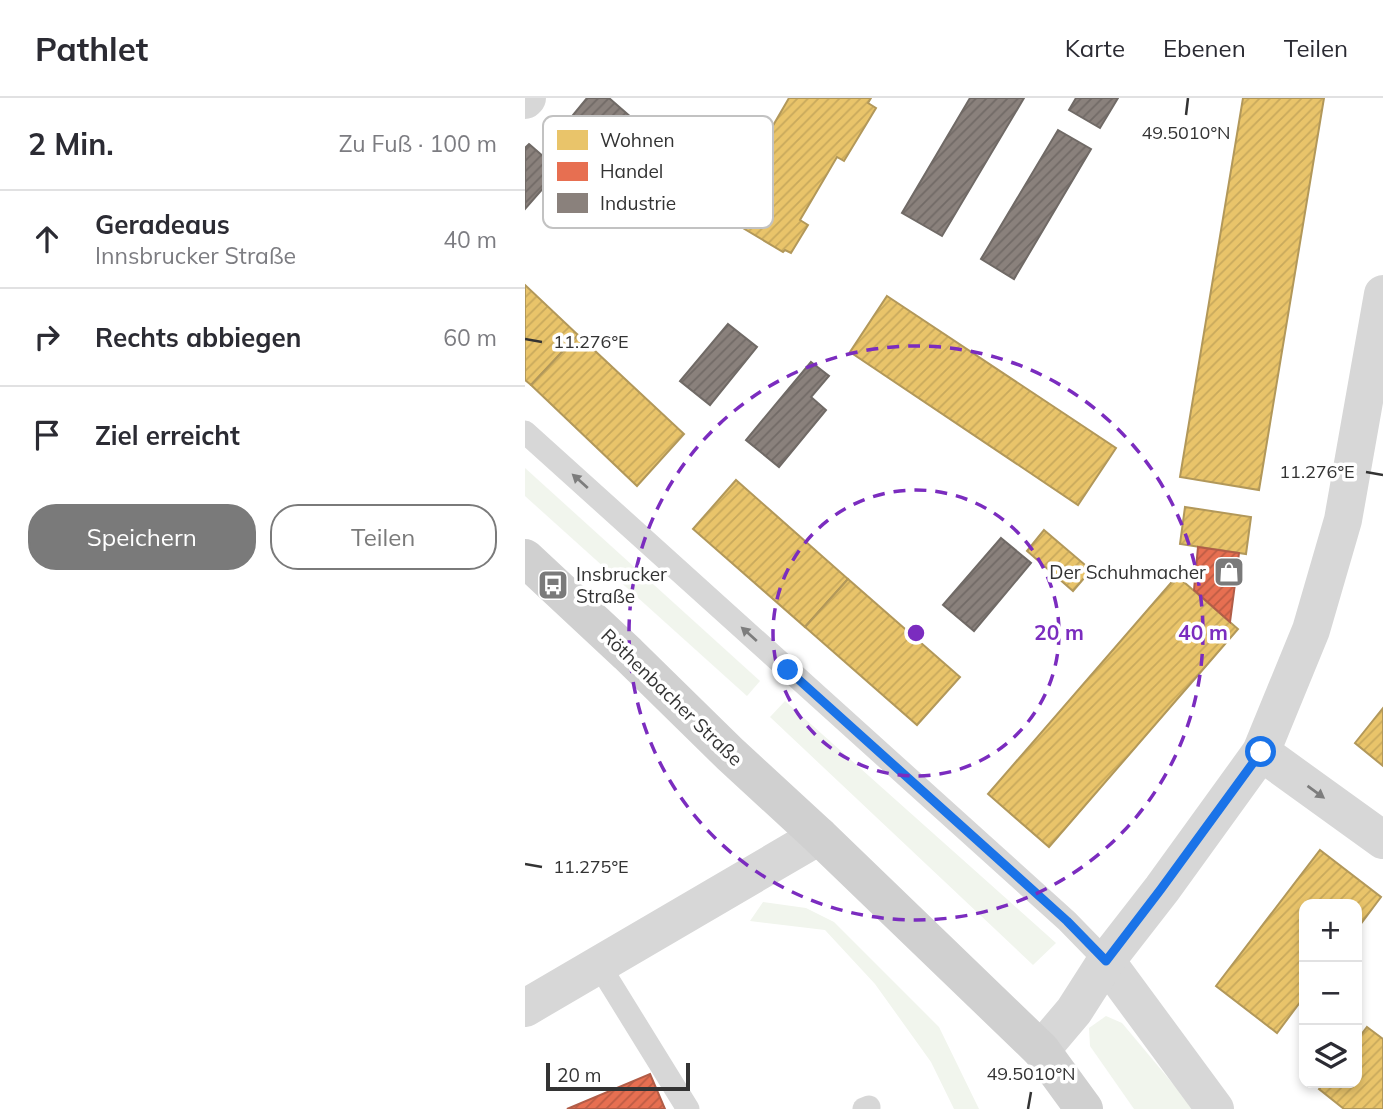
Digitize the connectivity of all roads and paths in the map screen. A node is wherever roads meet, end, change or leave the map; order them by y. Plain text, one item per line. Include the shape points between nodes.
1 (1383, 294) edge
2 (525, 432) edge
3 (525, 558) edge
4 (1261, 752) junction
5 (819, 836) junction
6 (1383, 840) edge
7 (1106, 961) junction
8 (599, 965) junction
9 (525, 1008) edge
10 (1041, 1051) junction
11 (688, 1109) edge
12 (1084, 1109) edge
13 (1215, 1109) edge

1 - 4 street via 1343,520 1311,631
7 -> 2 lane
3 - 5 main road, Röthenbacher Straße
4 -> 6 street
4 - 7 street
5 - 8 street
5 - 10 main road, Röthenbacher Straße
7 - 10 street via 1075,1011
7 - 13 street
8 - 9 street
8 - 11 lane
10 - 12 main road, Röthenbacher Straße

